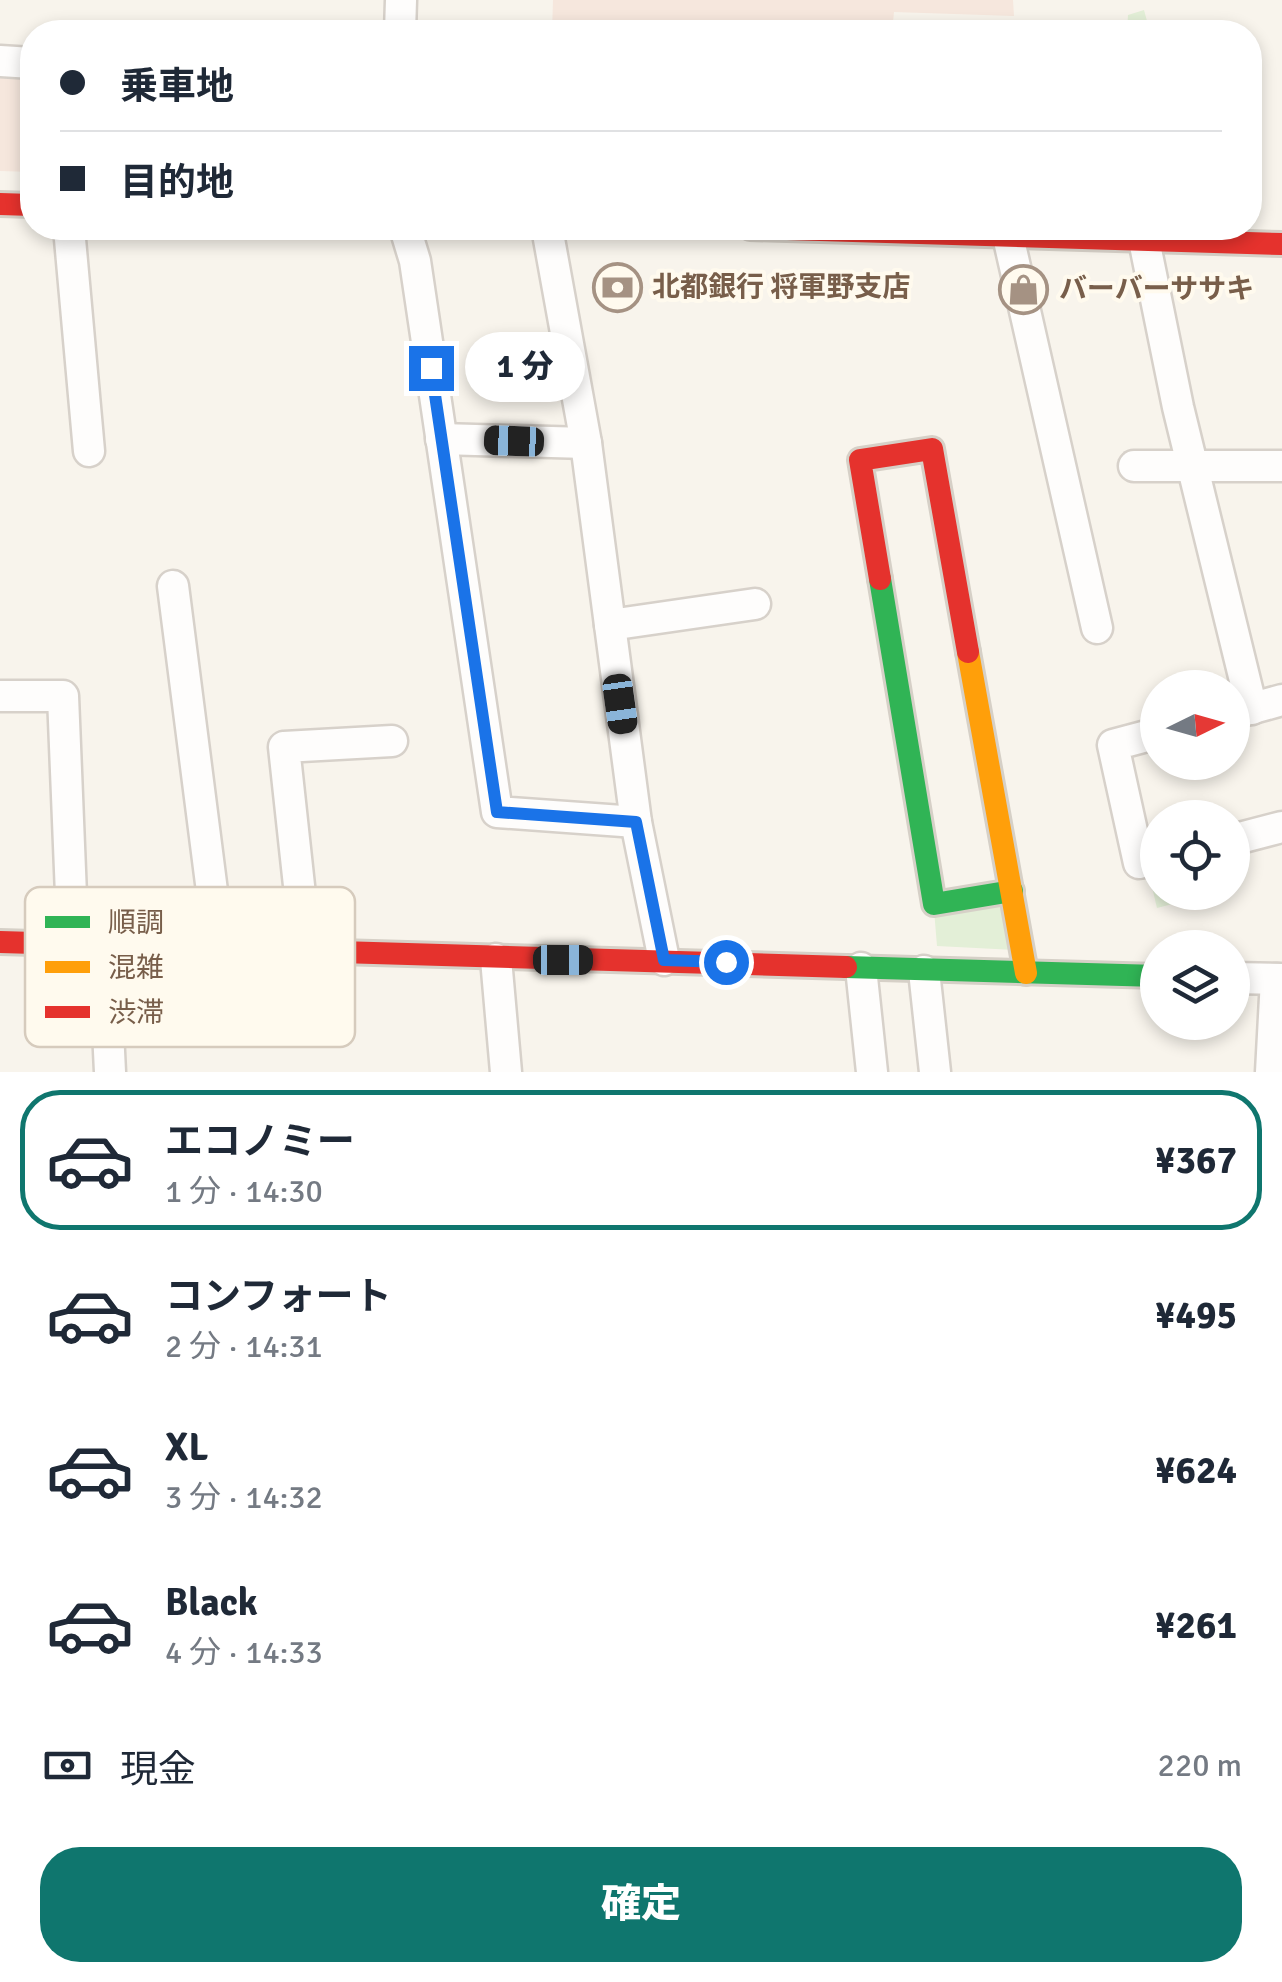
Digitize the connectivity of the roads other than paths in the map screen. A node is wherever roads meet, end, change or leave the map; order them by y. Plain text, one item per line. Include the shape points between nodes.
1 (70, 240) edge
2 (409, 240) edge
3 (549, 240) edge
4 (1009, 240) edge
5 (1131, 240) edge
6 (1206, 240) edge
7 (1282, 244) edge
8 (441, 439) junction
9 (586, 443) junction
10 (89, 451) dead end
11 (1194, 465) junction
12 (1134, 466) dead end
13 (1282, 466) edge
14 (173, 586) dead end
15 (754, 604) dead end
16 (610, 625) junction
17 (1096, 628) dead end
18 (1234, 670) edge
19 (0, 696) edge
20 (1282, 700) edge
21 (1250, 709) edge
22 (1140, 738) edge
23 (392, 741) dead end
24 (636, 822) junction
25 (1282, 827) edge
26 (1250, 835) edge
27 (1140, 863) edge
28 (71, 887) edge
29 (211, 887) edge
30 (299, 887) edge
31 (1012, 891) junction
32 (0, 942) edge
33 (25, 943) edge
34 (355, 952) edge
35 (496, 959) junction
36 (664, 960) junction
37 (861, 968) junction
38 (924, 971) junction
39 (1026, 973) junction
40 (1140, 976) edge
41 (1250, 978) edge
42 (1279, 979) edge
43 (109, 1047) edge
44 (110, 1072) edge
45 (506, 1072) edge
46 (872, 1072) edge
47 (935, 1072) edge
48 (1271, 1072) edge

1 - 10 street
2 - 8 street
3 - 9 street
4 - 17 street
5 - 11 street
6 - 7 street
8 - 9 street
8 - 24 street via 497,812
9 - 16 street
11 - 12 street
11 - 13 street
11 - 18 street
14 - 29 street
15 - 16 street
16 - 24 street
19 - 28 street via 63,696
20 - 21 street
22 - 27 street via 1114,745
23 - 30 street via 284,746
24 - 36 street
25 - 26 street
31 - 31 street via 932,448 860,460 934,904
31 - 39 street
32 - 33 street
34 - 35 street
35 - 36 street
35 - 45 street
36 - 37 street
37 - 38 street
37 - 46 street
38 - 39 street
38 - 47 street
39 - 40 street
41 - 42 street
42 - 48 street
43 - 44 street

